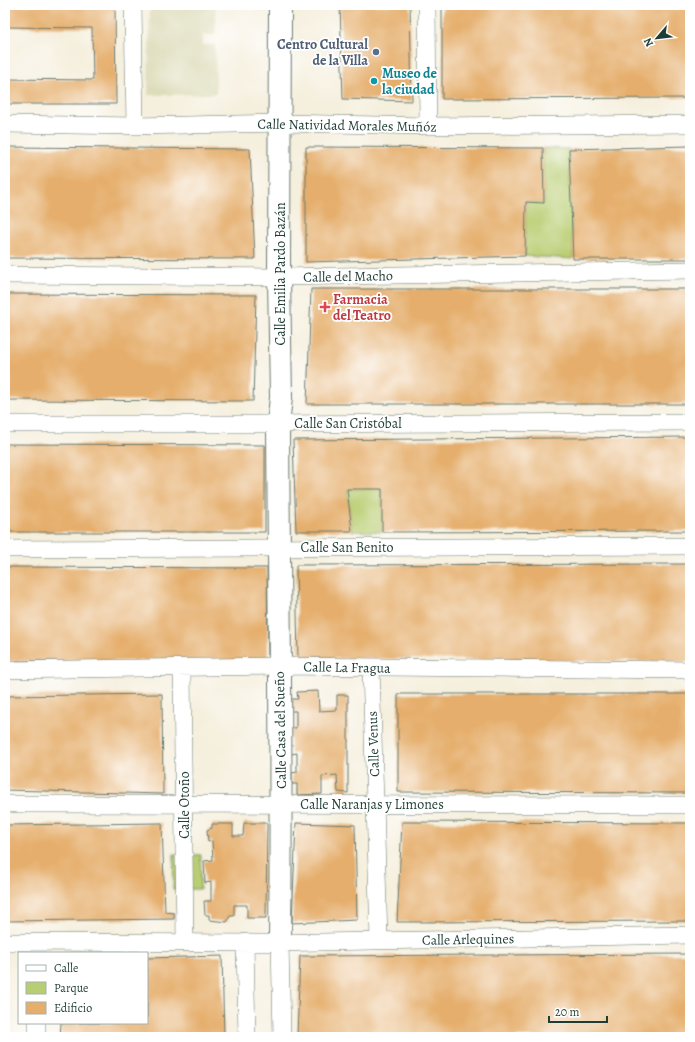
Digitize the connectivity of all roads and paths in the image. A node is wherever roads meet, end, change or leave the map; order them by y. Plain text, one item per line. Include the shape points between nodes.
1 (134, 5) edge
2 (280, 5) edge
3 (427, 5) edge
4 (281, 123) junction
5 (5, 124) edge
6 (690, 124) edge
7 (135, 126) junction
8 (428, 126) junction
9 (690, 270) edge
10 (5, 275) edge
11 (279, 277) junction
12 (690, 422) edge
13 (5, 424) edge
14 (278, 424) junction
15 (690, 546) edge
16 (280, 547) junction
17 (5, 549) edge
18 (279, 666) junction
19 (371, 667) junction
20 (182, 668) junction
21 (5, 670) edge
22 (690, 670) edge
23 (5, 804) edge
24 (184, 804) junction
25 (281, 804) junction
26 (375, 804) junction
27 (690, 806) edge
28 (690, 935) edge
29 (378, 940) junction
30 (5, 942) edge
31 (185, 942) junction
32 (245, 942) junction
33 (280, 942) junction
34 (36, 947) edge
35 (37, 1024) edge
36 (37, 1037) edge
37 (247, 1037) edge
38 (282, 1037) edge

1 - 7 street
2 - 4 street, Calle Emilia Pardo Bazán
3 - 8 street
4 - 7 street, Calle Natividad Morales Muñóz
4 - 8 street, Calle Natividad Morales Muñóz
4 - 11 street, Calle Emilia Pardo Bazán
5 - 7 street, Calle Natividad Morales Muñóz
6 - 8 street, Calle Natividad Morales Muñóz
9 - 11 street, Calle del Macho
10 - 11 street, Calle del Macho
11 - 14 street, Calle Emilia Pardo Bazán via 281,398
12 - 14 street, Calle San Cristóbal
13 - 14 street, Calle San Cristóbal
14 - 16 street, Calle Casa del Sueño
15 - 16 street, Calle San Benito
16 - 17 street, Calle San Benito
16 - 18 street, Calle Casa del Sueño
18 - 19 street, Calle La Fragua
18 - 20 street, Calle La Fragua
18 - 25 street, Calle Casa del Sueño
19 - 22 street, Calle La Fragua
19 - 26 street, Calle Venus
20 - 21 street, Calle La Fragua
20 - 24 street, Calle Otoño
23 - 24 street, Calle Naranjas y Limones
24 - 25 street, Calle Naranjas y Limones
24 - 31 street, Calle Otoño
25 - 26 street, Calle Naranjas y Limones
25 - 33 street, Calle Casa del Sueño
26 - 27 street, Calle Naranjas y Limones
26 - 29 street, Calle Venus
28 - 29 street, Calle Arlequines
29 - 33 street, Calle Arlequines
30 - 34 street, Calle Arlequines
31 - 32 street, Calle Arlequines
31 - 34 street, Calle Arlequines
32 - 33 street, Calle Arlequines
32 - 37 street
33 - 38 street, Calle Casa del Sueño
35 - 36 street

